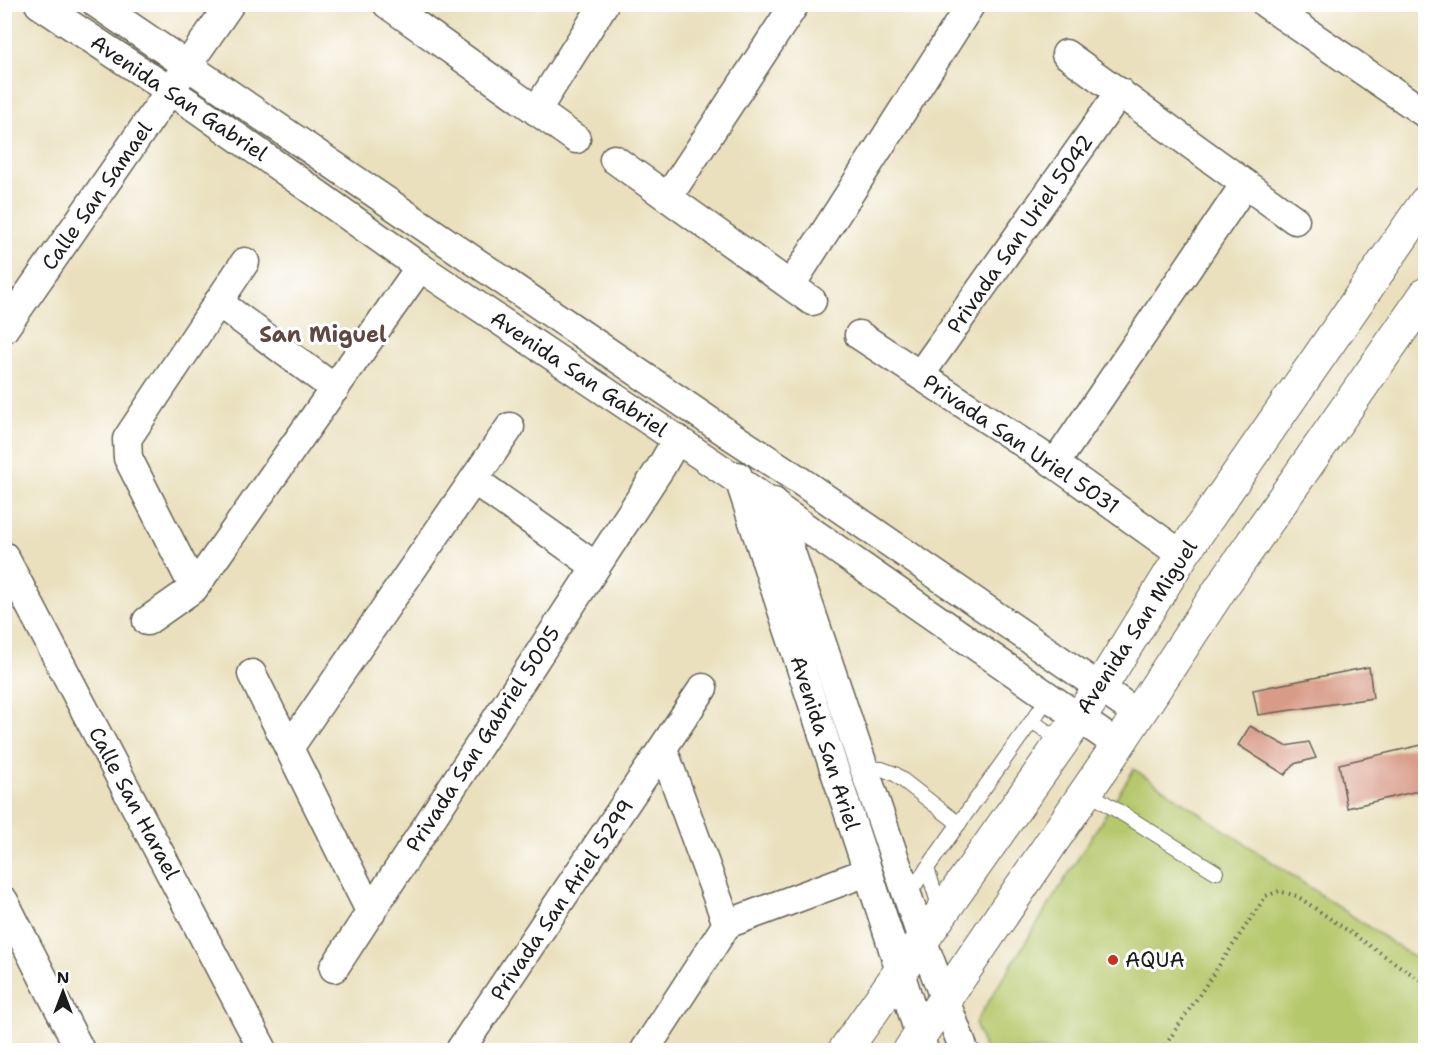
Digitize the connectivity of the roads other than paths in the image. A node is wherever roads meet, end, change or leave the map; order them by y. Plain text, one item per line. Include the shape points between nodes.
1 (39, 4) edge
2 (97, 4) edge
3 (230, 4) edge
4 (387, 4) edge
5 (604, 4) edge
6 (795, 4) edge
7 (971, 4) edge
8 (1266, 4) edge
9 (419, 14) edge
10 (1066, 54) dead end
11 (188, 66) junction
12 (170, 91) junction
13 (1119, 93) junction
14 (536, 111) junction
15 (1425, 114) edge
16 (576, 139) dead end
17 (614, 159) dead end
18 (1245, 184) junction
19 (668, 197) junction
20 (1425, 202) edge
21 (1295, 220) dead end
22 (245, 262) dead end
23 (420, 267) junction
24 (1425, 294) edge
25 (218, 302) junction
26 (4, 329) edge
27 (859, 335) dead end
28 (920, 375) junction
29 (335, 390) junction
30 (510, 428) dead end
31 (730, 435) junction
32 (677, 439) junction
33 (762, 456) junction
34 (1055, 464) junction
35 (474, 480) junction
36 (739, 482) junction
37 (776, 508) junction
38 (1182, 555) junction
39 (4, 556) edge
40 (595, 566) junction
41 (194, 588) junction
42 (147, 621) dead end
43 (252, 674) dead end
44 (703, 688) dead end
45 (1100, 688) junction
46 (1049, 697) junction
47 (1138, 714) junction
48 (1032, 721) junction
49 (1070, 730) junction
50 (1118, 745) junction
51 (289, 748) junction
52 (663, 749) junction
53 (864, 768) junction
54 (1086, 791) junction
55 (959, 824) junction
56 (927, 868) junction
57 (867, 872) junction
58 (1216, 872) dead end
59 (907, 896) junction
60 (4, 901) edge
61 (371, 913) junction
62 (942, 915) junction
63 (727, 924) junction
64 (923, 942) junction
65 (334, 968) dead end
66 (899, 972) junction
67 (945, 997) junction
68 (917, 1046) edge
69 (80, 1050) edge
70 (263, 1050) edge
71 (460, 1050) edge
72 (645, 1050) edge
73 (845, 1050) edge
74 (964, 1050) edge

1 - 12 street, Avenida San Gabriel
2 - 11 street, Avenida San Gabriel
3 - 11 street, Calle San Samael
4 - 9 street
5 - 14 street
6 - 19 street
7 - 19 street via 801,293
8 - 15 street
9 - 14 street
10 - 13 street
11 - 12 street, Calle San Samael
11 - 31 street, Avenida San Gabriel
12 - 23 street, Avenida San Gabriel
12 - 26 street, Calle San Samael
13 - 18 street
13 - 28 street, Privada San Uriel 5042
14 - 16 street
17 - 19 street
18 - 21 street
18 - 34 street
20 - 38 main road, Avenida San Miguel
22 - 25 street
23 - 29 street
23 - 32 street, Avenida San Gabriel
24 - 47 main road
25 - 29 street
25 - 41 street via 127,439 128,458
27 - 28 street, Privada San Uriel 5031
28 - 34 street, Privada San Uriel 5031
29 - 41 street
30 - 35 street
31 - 33 street, Avenida San Gabriel
31 - 36 street, Avenida San Ariel
32 - 36 street, Avenida San Gabriel
32 - 40 street, Privada San Gabriel 5005
33 - 37 street, Avenida San Ariel
33 - 45 street, Avenida San Gabriel
34 - 38 street, Privada San Uriel 5031
35 - 40 street
35 - 51 street
36 - 37 street, Avenida San Gabriel
36 - 57 street, Avenida San Ariel
37 - 46 street, Avenida San Gabriel
37 - 53 street, Avenida San Ariel
38 - 45 main road, Avenida San Miguel
39 - 70 street, Calle San Harael
40 - 61 street, Privada San Gabriel 5005
41 - 42 street
43 - 51 street
44 - 52 street, Privada San Ariel 5299
45 - 47 street, Avenida San Gabriel
45 - 49 main road, Avenida San Miguel
46 - 48 lane
46 - 49 street, Avenida San Gabriel
47 - 50 main road
48 - 49 lane
48 - 55 lane
49 - 50 street, Avenida San Gabriel
49 - 62 main road, Avenida San Miguel
50 - 54 main road
51 - 61 street
52 - 63 street
52 - 71 street, Privada San Ariel 5299
53 - 55 lane via 895,774
53 - 59 street, Avenida San Ariel
54 - 58 lane
54 - 67 main road
55 - 56 lane
56 - 59 lane
56 - 62 lane
57 - 63 street
57 - 66 street, Avenida San Ariel
59 - 64 street, Avenida San Ariel
60 - 69 street
61 - 65 street, Privada San Gabriel 5005
62 - 64 main road, Avenida San Miguel
63 - 72 street
64 - 66 main road, Avenida San Miguel
64 - 67 street, Avenida San Ariel
66 - 68 street, Avenida San Ariel
66 - 73 main road, Avenida San Miguel
67 - 68 main road
67 - 74 street, Avenida San Ariel

